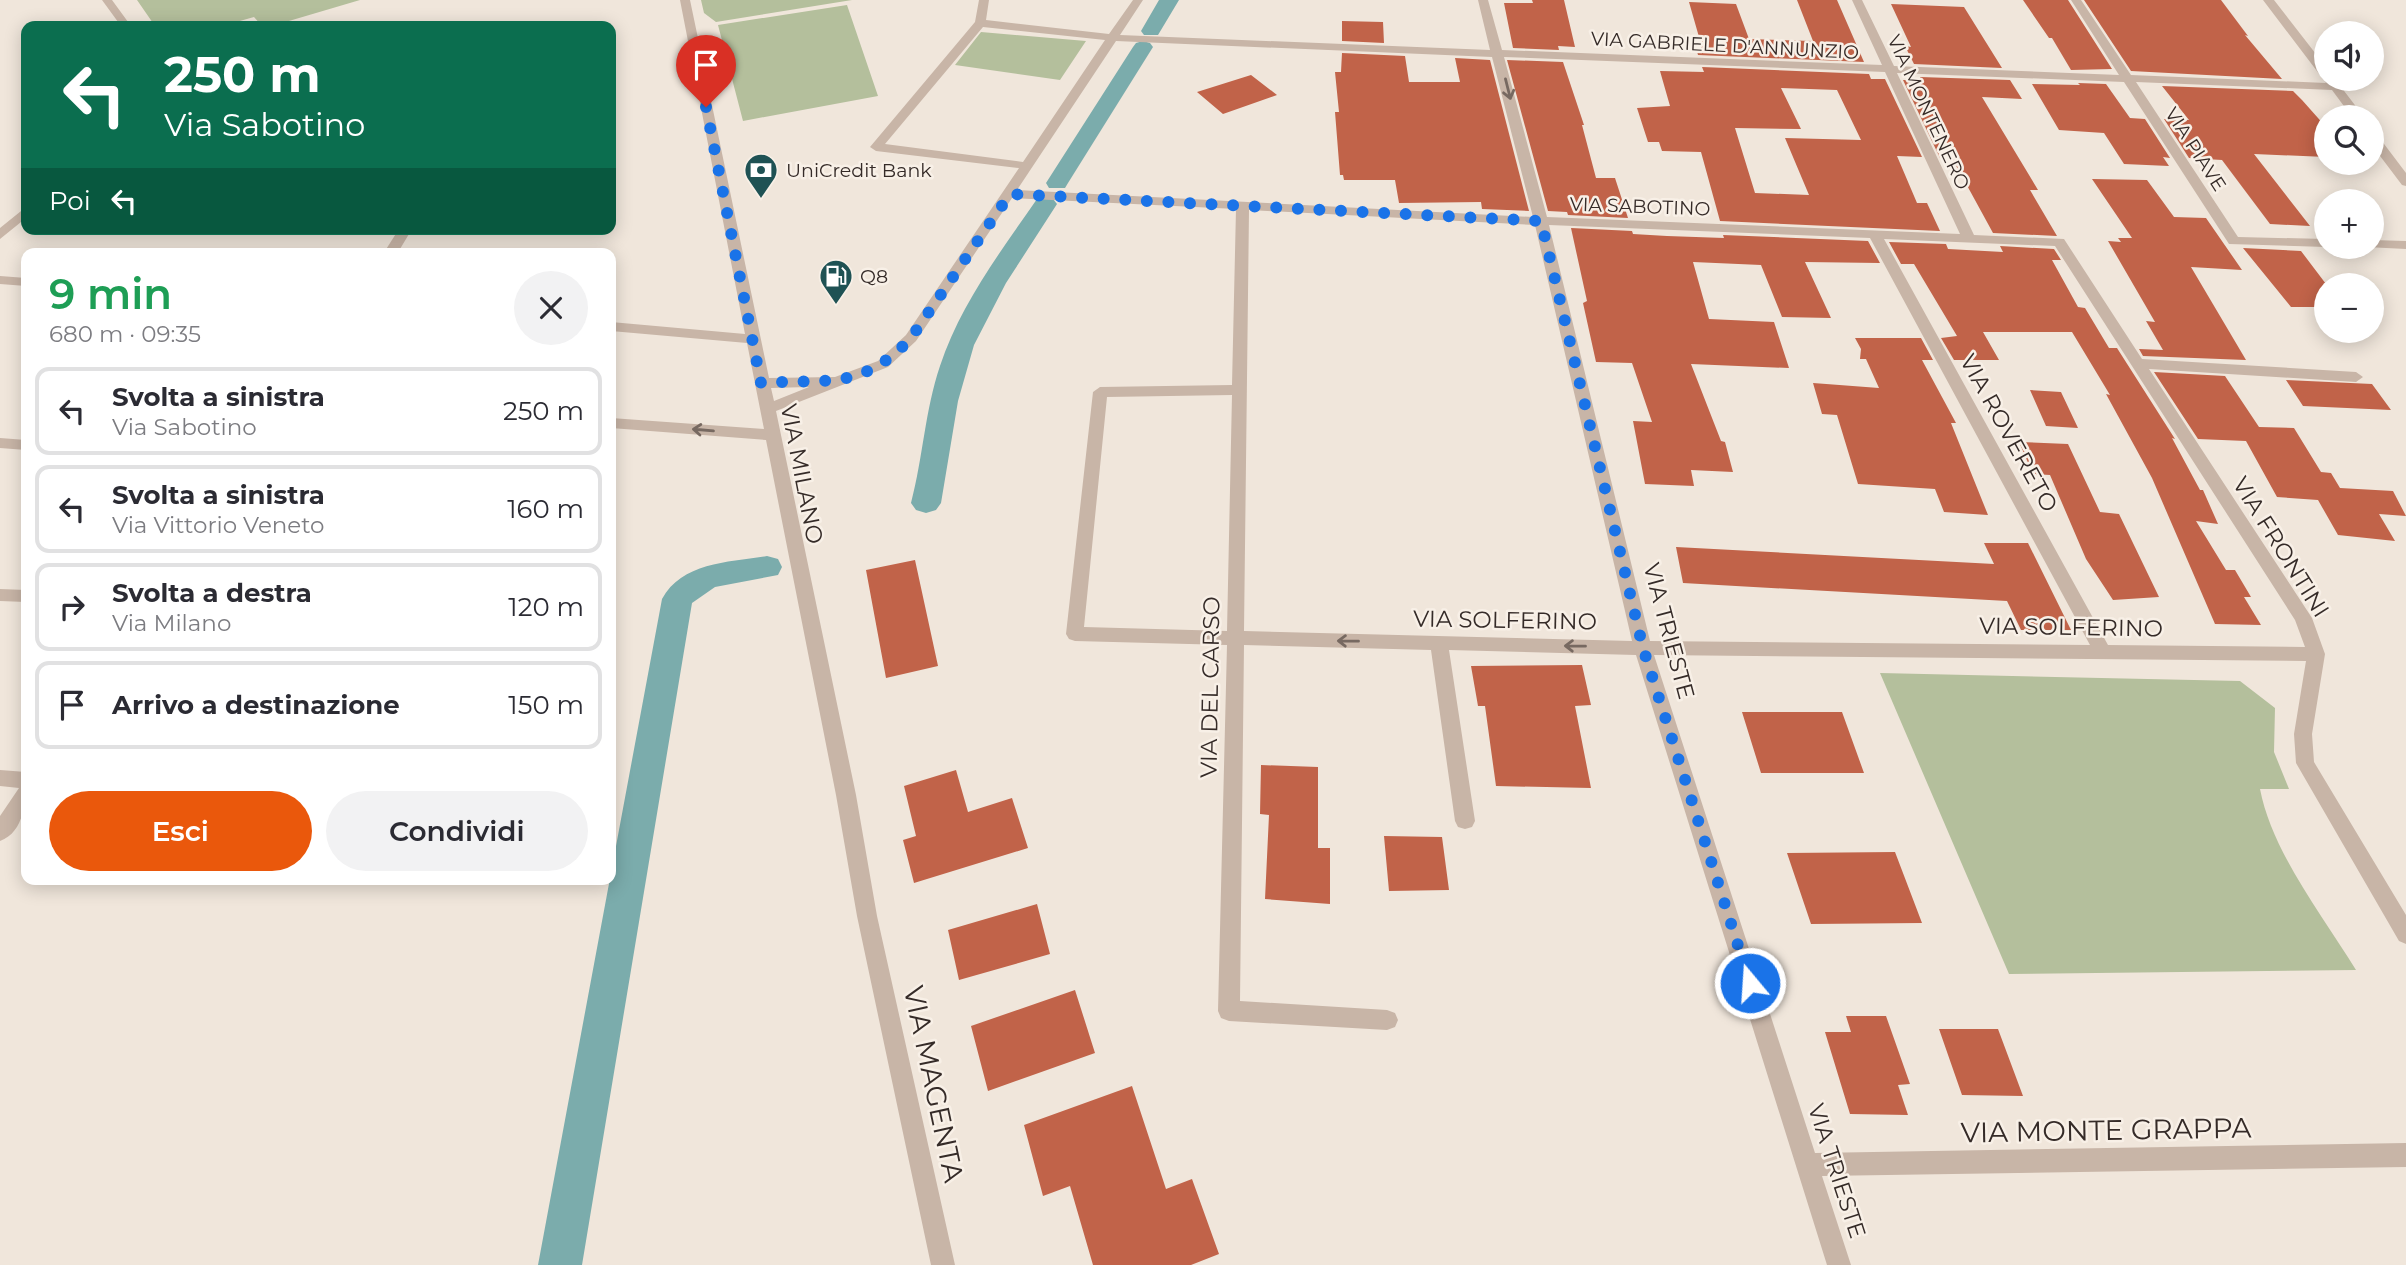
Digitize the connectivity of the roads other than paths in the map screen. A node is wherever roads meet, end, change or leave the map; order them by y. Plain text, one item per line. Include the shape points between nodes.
1 (107, 0) edge
2 (685, 0) edge
3 (984, 0) edge
4 (1138, 0) edge
5 (1483, 0) edge
6 (1857, 0) edge
7 (2076, 0) edge
8 (2268, 0) edge
9 (122, 21) edge
10 (981, 23) junction
11 (1114, 38) junction
12 (1498, 53) junction
13 (2314, 59) edge
14 (1890, 70) junction
15 (2127, 79) junction
16 (2314, 80) edge
17 (2338, 91) edge
18 (2349, 105) edge
19 (2384, 152) edge
20 (1029, 166) junction
21 (2406, 182) edge
22 (1010, 194) junction
23 (1243, 206) junction
24 (21, 216) edge
25 (1541, 221) junction
26 (0, 235) edge
27 (1875, 235) junction
28 (1969, 239) junction
29 (2059, 243) joint
30 (2314, 243) edge
31 (2384, 244) edge
32 (2406, 245) edge
33 (0, 280) edge
34 (21, 282) edge
35 (616, 327) edge
36 (752, 339) junction
37 (2137, 363) junction
38 (2356, 377) dead end
39 (837, 382) junction
40 (761, 383) junction
41 (1239, 390) junction
42 (766, 409) junction
43 (616, 423) edge
44 (771, 435) junction
45 (0, 443) edge
46 (21, 445) edge
47 (0, 595) edge
48 (21, 596) edge
49 (1235, 638) junction
50 (1439, 643) junction
51 (1643, 648) junction
52 (2103, 652) junction
53 (2316, 654) junction
54 (0, 778) edge
55 (21, 780) edge
56 (21, 800) edge
57 (1465, 821) dead end
58 (0, 832) edge
59 (867, 916) joint
60 (2406, 934) edge
61 (1387, 1020) dead end
62 (2406, 1155) edge
63 (1808, 1165) junction
64 (943, 1265) edge
65 (1839, 1265) edge

1 - 9 street
2 - 36 street, VIA MILANO
3 - 10 street
4 - 11 street
5 - 12 street, VIA TRIESTE
6 - 14 street, VIA MONTENERO
7 - 15 street, VIA PIAVE
8 - 13 street
10 - 11 street, VIA GABRIELE D'ANNUNZIO
10 - 20 street via 876,147
11 - 12 street, VIA GABRIELE D'ANNUNZIO
11 - 20 street
12 - 14 street, VIA GABRIELE D'ANNUNZIO
12 -> 25 street, VIA TRIESTE
14 - 15 street, VIA GABRIELE D'ANNUNZIO
14 - 28 street, VIA MONTENERO
15 - 16 street, VIA GABRIELE D'ANNUNZIO
15 - 30 street, VIA PIAVE via 2234,241
17 - 18 street
19 - 21 street
20 - 22 street
22 - 23 street, VIA SABOTINO
22 - 39 street via 911,338 883,364
23 - 25 street, VIA SABOTINO
23 - 41 street, VIA DEL CARSO
24 - 26 street
25 - 27 street, VIA SABOTINO
25 - 51 street, VIA TRIESTE
27 - 28 street, VIA SABOTINO
27 - 52 street, VIA ROVERETO
28 - 29 street, VIA SABOTINO
29 - 37 street, VIA FRONTINI
31 - 32 street
33 - 34 street
35 - 36 street
36 - 40 street, VIA MILANO
37 - 38 street
37 - 53 street, VIA FRONTINI via 2303,618
39 - 40 street
39 - 42 street
40 - 42 street, VIA MILANO
41 - 49 street, VIA DEL CARSO
41 - 49 street, VIA SOLFERINO via 1100,392 1075,634
42 - 44 street, VIA MILANO
44 -> 43 street
44 - 59 street, VIA MILANO
45 - 46 street
47 - 48 street
50 -> 49 street, VIA SOLFERINO
49 - 61 street, VIA DEL CARSO via 1229,1011
51 -> 50 street, VIA SOLFERINO
50 - 57 street
51 - 52 street, VIA SOLFERINO
51 - 63 street, VIA TRIESTE
52 - 53 street, VIA SOLFERINO
53 - 60 street, VIA FRONTINI via 2303,734 2305,763
54 - 55 street
56 - 58 street
59 - 64 street, VIA MAGENTA
62 - 63 street, VIA MONTE GRAPPA
63 - 65 street, VIA TRIESTE

